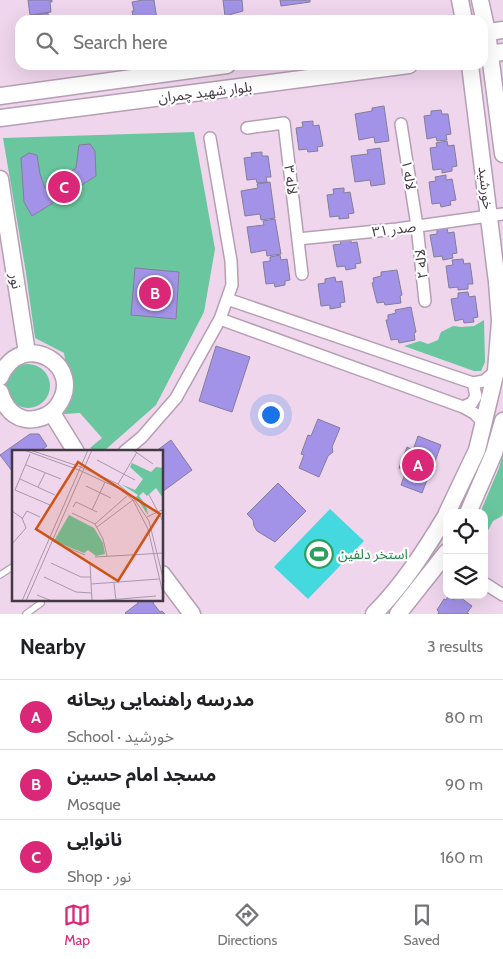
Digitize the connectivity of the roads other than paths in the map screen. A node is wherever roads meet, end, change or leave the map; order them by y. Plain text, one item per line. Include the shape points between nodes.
1 (460, 0) edge
2 (480, 0) edge
3 (463, 15) edge
4 (482, 15) edge
5 (503, 30) edge
6 (488, 32) edge
7 (488, 41) edge
8 (492, 53) edge
9 (190, 70) edge
10 (370, 70) edge
11 (471, 70) edge
12 (0, 96) edge
13 (0, 118) edge
14 (401, 124) dead end
15 (247, 128) dead end
16 (210, 138) dead end
17 (503, 154) edge
18 (0, 179) edge
19 (496, 215) edge
20 (417, 226) junction
21 (298, 239) junction
22 (302, 274) dead end
23 (228, 300) junction
24 (425, 301) dead end
25 (220, 319) junction
26 (26, 353) junction
27 (496, 371) junction
28 (0, 377) edge
29 (473, 383) junction
30 (1, 401) edge
31 (462, 407) junction
32 (52, 413) junction
33 (503, 421) edge
34 (484, 423) junction
35 (75, 450) edge
36 (126, 450) edge
37 (449, 509) edge
38 (470, 509) edge
39 (443, 520) edge
40 (443, 560) edge
41 (12, 567) edge
42 (0, 576) edge
43 (164, 577) edge
44 (488, 586) edge
45 (503, 595) edge
46 (41, 602) dead end
47 (26, 614) edge
48 (192, 614) edge
49 (374, 614) edge
50 (398, 614) edge

1 - 3 street
2 - 4 street, خورشید
5 - 6 street
7 - 8 street, خورشید
8 - 17 street, خورشید
9 - 12 street, بلوار شهید چمران
10 - 13 street, بلوار شهید چمران
11 - 19 street, خورشید
14 - 20 street, لاله ۱
15 - 21 street, لاله ۳ via 284,124
16 - 23 street via 231,261 232,285
18 - 26 street, نور
19 - 20 street, صدر ۳۱
19 - 27 street, خورشید via 500,321
20 - 21 street, صدر ۳۱
20 - 24 street, لاله ۲
21 - 22 street, لاله ۳
23 - 25 street
23 - 29 street
25 - 31 street
25 - 36 street via 176,398
26 - 28 street via 13,358
26 - 32 street via 48,357 64,375 62,400
27 - 29 street via 484,381
27 - 34 street, خورشید
29 - 31 street via 476,396 472,404
30 - 32 street via 14,414 25,419 38,419
31 - 34 street
32 - 35 street
33 - 38 street via 494,453
34 - 37 street, خورشید via 477,450
39 - 49 street, خورشید via 409,573
40 - 50 street
41 - 42 lane
43 - 48 street
44 - 45 street
46 - 47 lane

